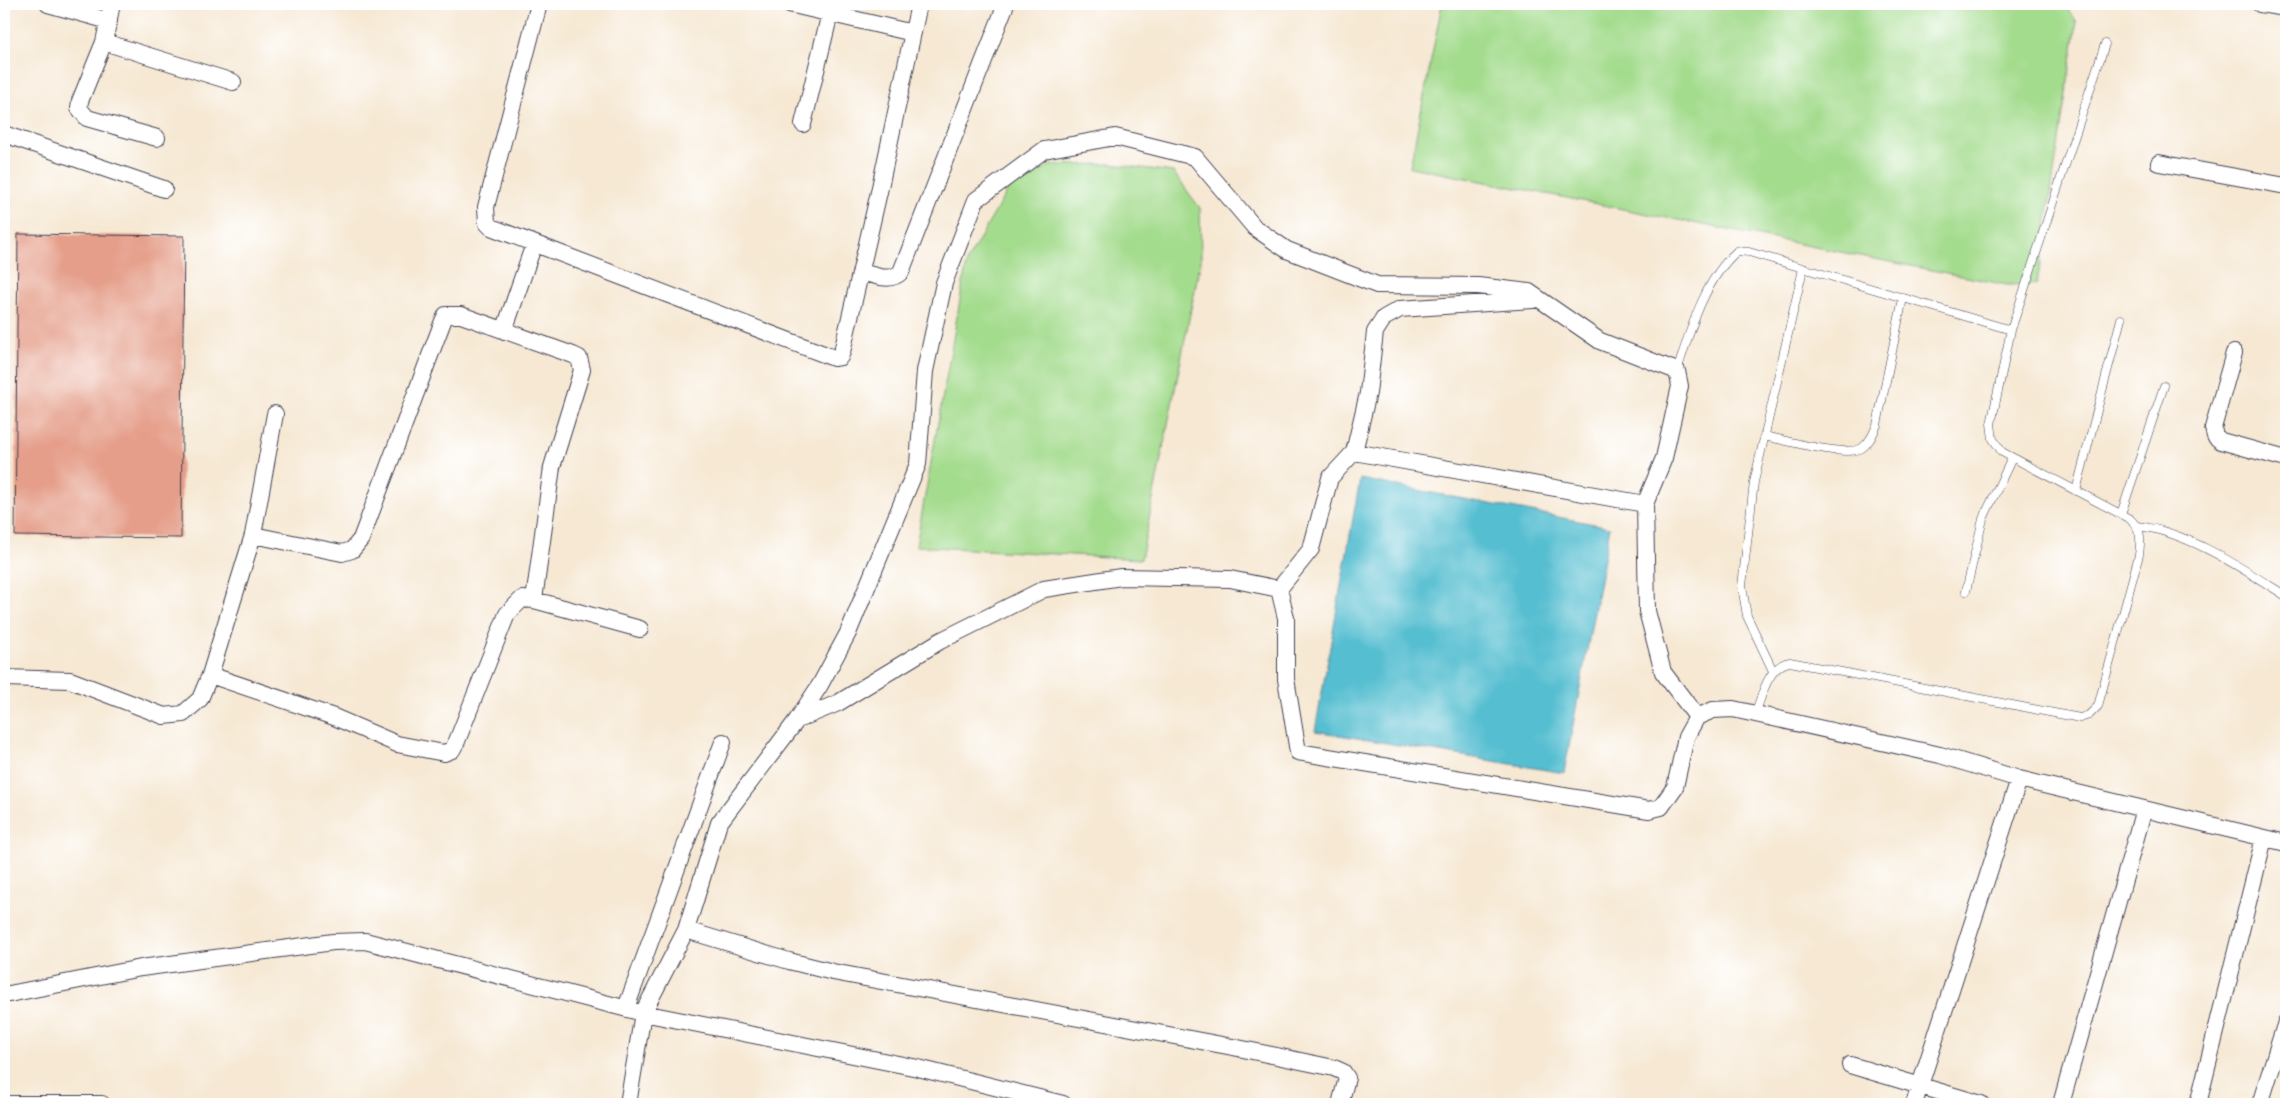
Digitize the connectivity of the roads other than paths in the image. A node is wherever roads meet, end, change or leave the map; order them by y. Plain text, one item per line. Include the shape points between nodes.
1 (48, 4) edge
2 (112, 4) edge
3 (539, 4) edge
4 (789, 4) edge
5 (919, 4) edge
6 (1006, 4) edge
7 (2260, 4) edge
8 (2286, 8) edge
9 (831, 9) edge
10 (109, 21) junction
11 (913, 32) junction
12 (104, 42) junction
13 (2105, 44) dead end
14 (233, 82) dead end
15 (803, 124) dead end
16 (4, 134) edge
17 (157, 138) dead end
18 (2159, 163) dead end
19 (2286, 186) edge
20 (164, 189) dead end
21 (534, 244) junction
22 (1804, 269) junction
23 (860, 272) junction
24 (1903, 298) junction
25 (1539, 299) junction
26 (2121, 320) dead end
27 (2011, 330) junction
28 (504, 331) junction
29 (2234, 353) dead end
30 (1677, 371) junction
31 (2164, 386) dead end
32 (275, 414) dead end
33 (1764, 436) junction
34 (1354, 452) junction
35 (2012, 458) junction
36 (2286, 459) edge
37 (2076, 491) junction
38 (1645, 504) junction
39 (2121, 514) junction
40 (2138, 526) junction
41 (253, 535) junction
42 (1279, 589) junction
43 (1966, 591) dead end
44 (2286, 596) edge
45 (534, 600) junction
46 (640, 629) dead end
47 (1772, 671) junction
48 (210, 675) junction
49 (4, 678) edge
50 (1754, 714) junction
51 (1697, 717) junction
52 (797, 720) junction
53 (723, 742) dead end
54 (2019, 779) junction
55 (2144, 809) junction
56 (2264, 838) junction
57 (2286, 842) edge
58 (686, 930) junction
59 (4, 995) edge
60 (626, 1008) junction
61 (643, 1013) junction
62 (2286, 1022) edge
63 (1850, 1065) dead end
64 (1921, 1085) junction
65 (4, 1104) edge
66 (102, 1104) edge
67 (628, 1104) edge
68 (1063, 1104) edge
69 (1340, 1104) edge
70 (1914, 1104) edge
71 (1981, 1104) edge
72 (2061, 1104) edge
73 (2198, 1104) edge
74 (2260, 1104) edge

1 - 10 street
2 - 10 street
3 - 21 street via 485,215 491,227
4 - 9 street
5 - 11 street
6 - 23 street via 901,272 896,278 887,278
7 - 8 street
9 - 11 street
9 - 15 street
10 - 12 street
11 - 23 street
12 - 14 street
12 - 17 street via 80,101 81,114
13 - 27 lane
16 - 20 street
18 - 19 street
21 - 23 street via 834,358 840,357 842,352
21 - 28 street
22 - 24 lane
22 - 30 lane via 1737,251 1728,259 1698,308
22 - 33 lane
24 - 27 lane
24 - 33 lane via 1878,425 1861,449 1846,451
25 - 30 street via 1600,341
25 - 34 street via 1400,309 1384,318 1375,332 1368,393
25 - 52 street via 1529,292 1478,286 1377,285 1287,250 1255,228 1195,157 1115,138 1044,150 976,200 944,283 925,372 918,464 848,633
26 - 37 lane
27 - 35 lane via 1991,424 1993,440 2002,452
28 - 41 street via 461,315 446,315 361,540 352,550 342,553
28 - 45 street via 573,355 581,363 582,370 552,467
29 - 36 street via 2213,428 2215,436 2221,441
30 - 38 street via 1680,386 1664,458
31 - 39 lane
32 - 41 street
33 - 47 lane via 1754,482 1742,586 1747,616
34 - 38 street
34 - 42 street via 1330,478 1311,549
35 - 37 lane
35 - 43 lane via 1983,519
37 - 39 lane
38 - 51 street via 1647,611 1663,672
39 - 40 lane
40 - 44 lane via 2166,531 2230,562
40 - 47 lane via 2141,537 2139,555 2102,694 2098,706 2080,718 1804,664 1782,663
41 - 48 street
42 - 51 street via 1286,618 1286,679 1298,752 1649,810 1661,807 1675,787 1686,736
42 - 52 street via 1230,579 1121,577 1044,589 940,641 838,703
45 - 46 street
45 - 48 street via 522,599 507,614 457,741 452,750 444,753 397,744 334,717
47 - 50 lane
48 - 49 street via 200,699 183,714 164,716 70,680
50 - 51 street via 1733,709 1713,710
50 - 54 street via 1940,755
52 - 58 street via 719,824
53 - 60 street
54 - 55 street
54 - 64 street
55 - 56 street
55 - 72 street
56 - 57 street
56 - 73 street
58 - 61 street
58 - 69 street via 833,972 1334,1068 1347,1078
59 - 60 street via 141,968 334,942 365,941
60 - 61 street
61 - 67 street
61 - 68 street via 918,1068
62 - 74 street
63 - 64 street
64 - 70 street
64 - 71 street
65 - 66 street

